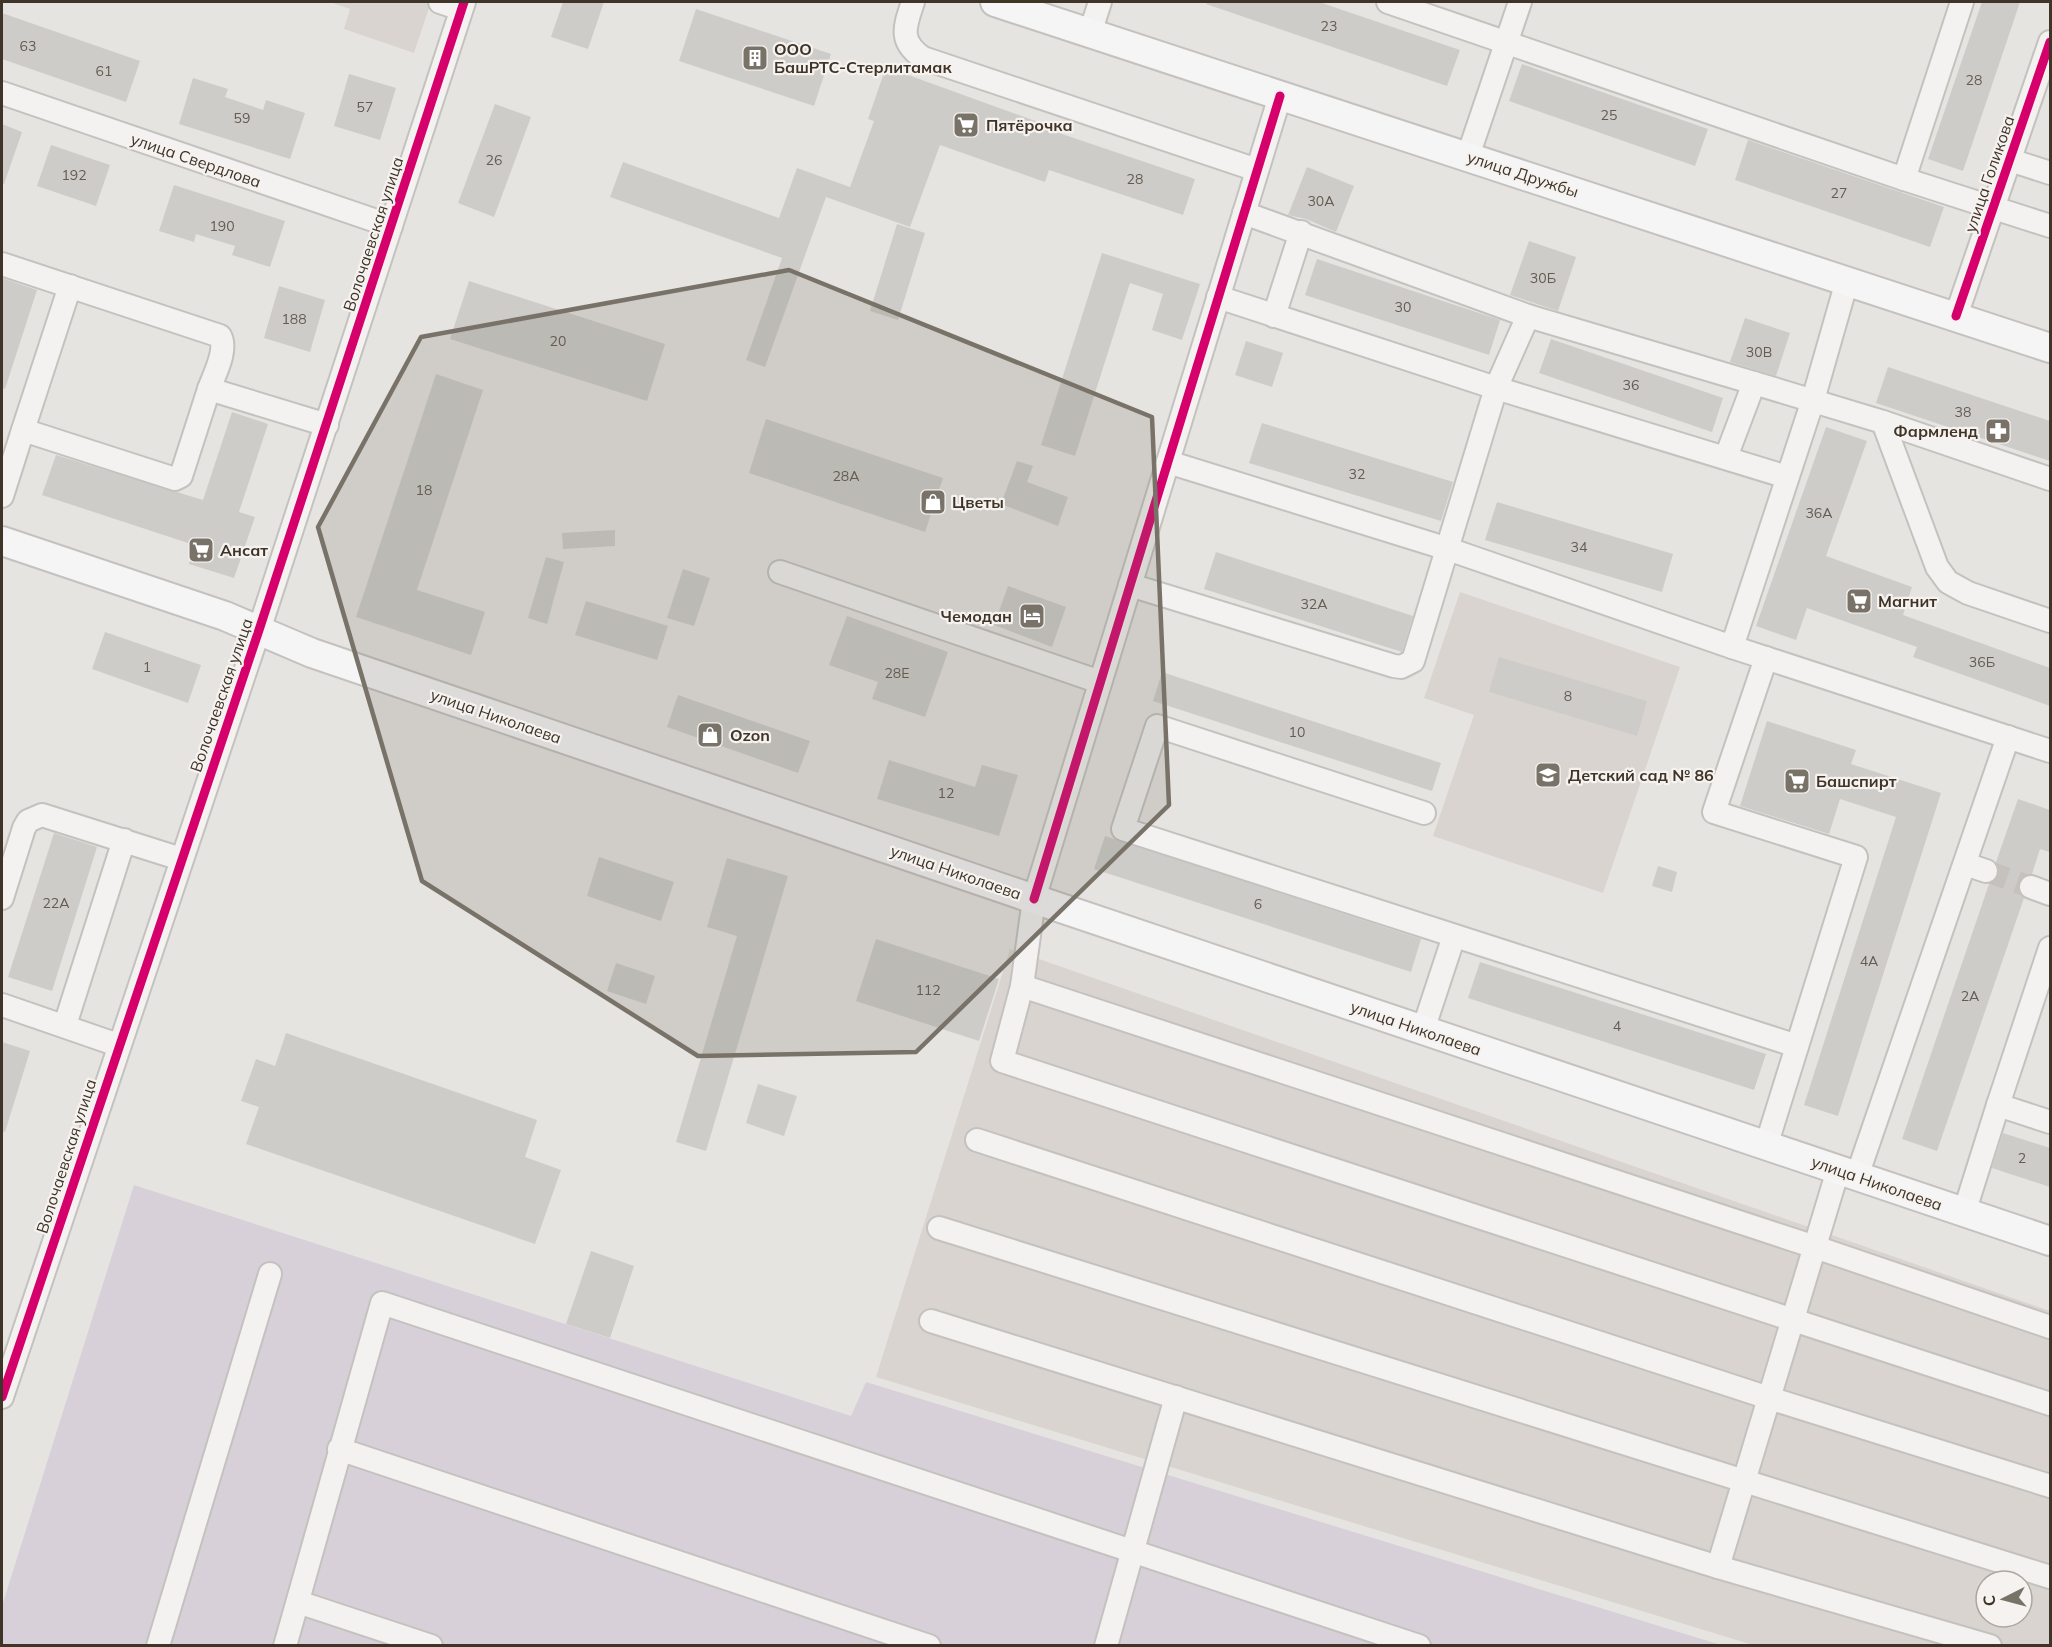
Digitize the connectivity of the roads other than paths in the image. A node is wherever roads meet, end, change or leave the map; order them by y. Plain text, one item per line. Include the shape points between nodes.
1 (440, 2) edge
2 (914, 2) edge
3 (995, 2) edge
4 (1100, 2) edge
5 (1388, 2) edge
6 (1521, 2) edge
7 (1962, 2) edge
8 (463, 5) edge
9 (1090, 33) junction
10 (2050, 42) edge
11 (1506, 43) junction
12 (2, 93) edge
13 (1280, 96) junction
14 (1468, 156) junction
15 (2010, 160) junction
16 (1257, 170) junction
17 (2050, 173) edge
18 (1904, 178) junction
19 (1994, 208) junction
20 (1244, 213) junction
21 (391, 226) junction
22 (2050, 226) edge
23 (1301, 232) junction
24 (2, 264) edge
25 (1848, 281) junction
26 (70, 286) junction
27 (1218, 297) junction
28 (1274, 316) junction
29 (1528, 316) junction
30 (1956, 316) junction
31 (2050, 348) edge
32 (1754, 383) junction
33 (1496, 388) junction
34 (209, 389) junction
35 (1813, 400) junction
36 (1882, 422) junction
37 (327, 425) junction
38 (23, 429) junction
39 (1726, 458) junction
40 (1168, 462) junction
41 (1787, 477) junction
42 (2050, 479) edge
43 (2, 496) edge
44 (2, 540) edge
45 (1448, 549) junction
46 (780, 572) dead end
47 (1130, 585) junction
48 (2050, 621) edge
49 (259, 630) junction
50 (1732, 647) junction
51 (1766, 658) junction
52 (1100, 682) junction
53 (2008, 737) junction
54 (2050, 751) edge
55 (1424, 813) dead end
56 (124, 840) junction
57 (181, 859) junction
58 (1965, 864) junction
59 (1986, 871) tunnel mouth
60 (2, 898) edge
61 (1034, 899) junction
62 (1454, 936) junction
63 (2050, 948) edge
64 (1022, 986) junction
65 (2, 1005) edge
66 (65, 1025) junction
67 (1423, 1030) junction
68 (118, 1045) junction
69 (1797, 1046) junction
70 (1998, 1105) junction
71 (2050, 1122) edge
72 (976, 1140) dead end
73 (1766, 1146) junction
74 (1847, 1173) junction
75 (1964, 1213) junction
76 (939, 1227) dead end
77 (2050, 1240) edge
78 (1815, 1246) junction
79 (270, 1274) dead end
80 (932, 1321) dead end
81 (1793, 1321) junction
82 (2050, 1327) edge
83 (2, 1397) edge
84 (1176, 1397) junction
85 (1769, 1398) junction
86 (2050, 1404) edge
87 (339, 1449) junction
88 (1744, 1480) junction
89 (2050, 1486) edge
90 (1132, 1551) junction
91 (1718, 1567) junction
92 (2050, 1577) edge
93 (298, 1602) junction
94 (158, 1646) edge
95 (285, 1646) edge
96 (431, 1646) edge
97 (929, 1646) edge
98 (1106, 1646) edge
99 (1419, 1646) edge
100 (1990, 1646) edge

1 - 8 street
2 - 16 street via 904,27 913,51 923,58
3 - 9 main road, улица Дружбы
4 - 9 street
5 - 11 street
6 - 11 street
7 - 18 street
8 - 21 street, Волочаевская улица
9 - 13 main road, улица Дружбы
10 - 15 street, улица Голикова
11 - 14 street
11 - 18 street
12 - 21 street, улица Свердлова
13 - 14 main road, улица Дружбы
13 - 16 street
14 - 25 main road, улица Дружбы
15 - 17 street
15 - 19 street, улица Голикова
16 - 20 street
18 - 19 street
19 - 22 street
19 - 30 street, улица Голикова
20 - 23 street
20 - 27 street
21 - 37 street, Волочаевская улица
23 - 28 street
23 - 29 street
24 - 26 street
25 - 30 main road, улица Дружбы
25 - 35 street
26 - 34 street via 220,336 222,349
26 - 38 street
27 - 28 street
27 - 40 street
28 - 33 street
29 - 32 street
29 - 33 street
30 - 31 main road, улица Дружбы
32 - 35 street
32 - 39 street
33 - 39 street
33 - 45 street
34 - 37 street
34 - 38 street via 181,476 175,479
35 - 36 street
35 - 41 street
36 - 42 street
36 - 48 street via 1937,567 1948,582 1968,593
37 - 49 street, Волочаевская улица
38 - 43 street
39 - 41 street
40 - 45 street
40 - 47 street
41 - 50 street
44 - 49 main road, улица Николаева
45 - 47 street via 1413,661 1401,667
45 - 50 street
46 - 52 street
47 - 52 street
49 - 57 street, Волочаевская улица
49 - 61 main road, улица Николаева via 312,653
50 - 51 street
51 - 53 street
51 - 69 street via 1714,813 1856,857
52 - 61 street
53 - 54 street
53 - 58 street
55 - 62 street via 1157,726 1123,829
56 - 57 street
56 - 60 street via 51,817 35,817 24,828
56 - 66 street
57 - 68 street, Волочаевская улица
58 - 59 street
58 - 74 street
61 - 64 street
61 - 67 main road, улица Николаева
62 - 67 street
62 - 69 street
63 - 70 street
64 - 78 street
64 - 81 street via 1002,1062
65 - 66 street
66 - 68 street
67 - 73 main road, улица Николаева
68 - 83 street, Волочаевская улица
69 - 73 street
70 - 71 street
70 - 75 street
72 - 85 street
73 - 74 main road, улица Николаева
74 - 75 main road, улица Николаева
74 - 78 street
75 - 77 main road, улица Николаева
76 - 88 street
78 - 81 street
78 - 82 street
79 - 94 street
80 - 84 street
81 - 85 street
81 - 86 street
84 - 90 street
84 - 91 street
85 - 88 street
85 - 89 street
87 - 90 street via 382,1303
87 - 93 street
87 - 97 street
88 - 91 street
88 - 92 street
90 - 98 street
90 - 99 street
91 - 100 street
93 - 95 street
93 - 96 street

